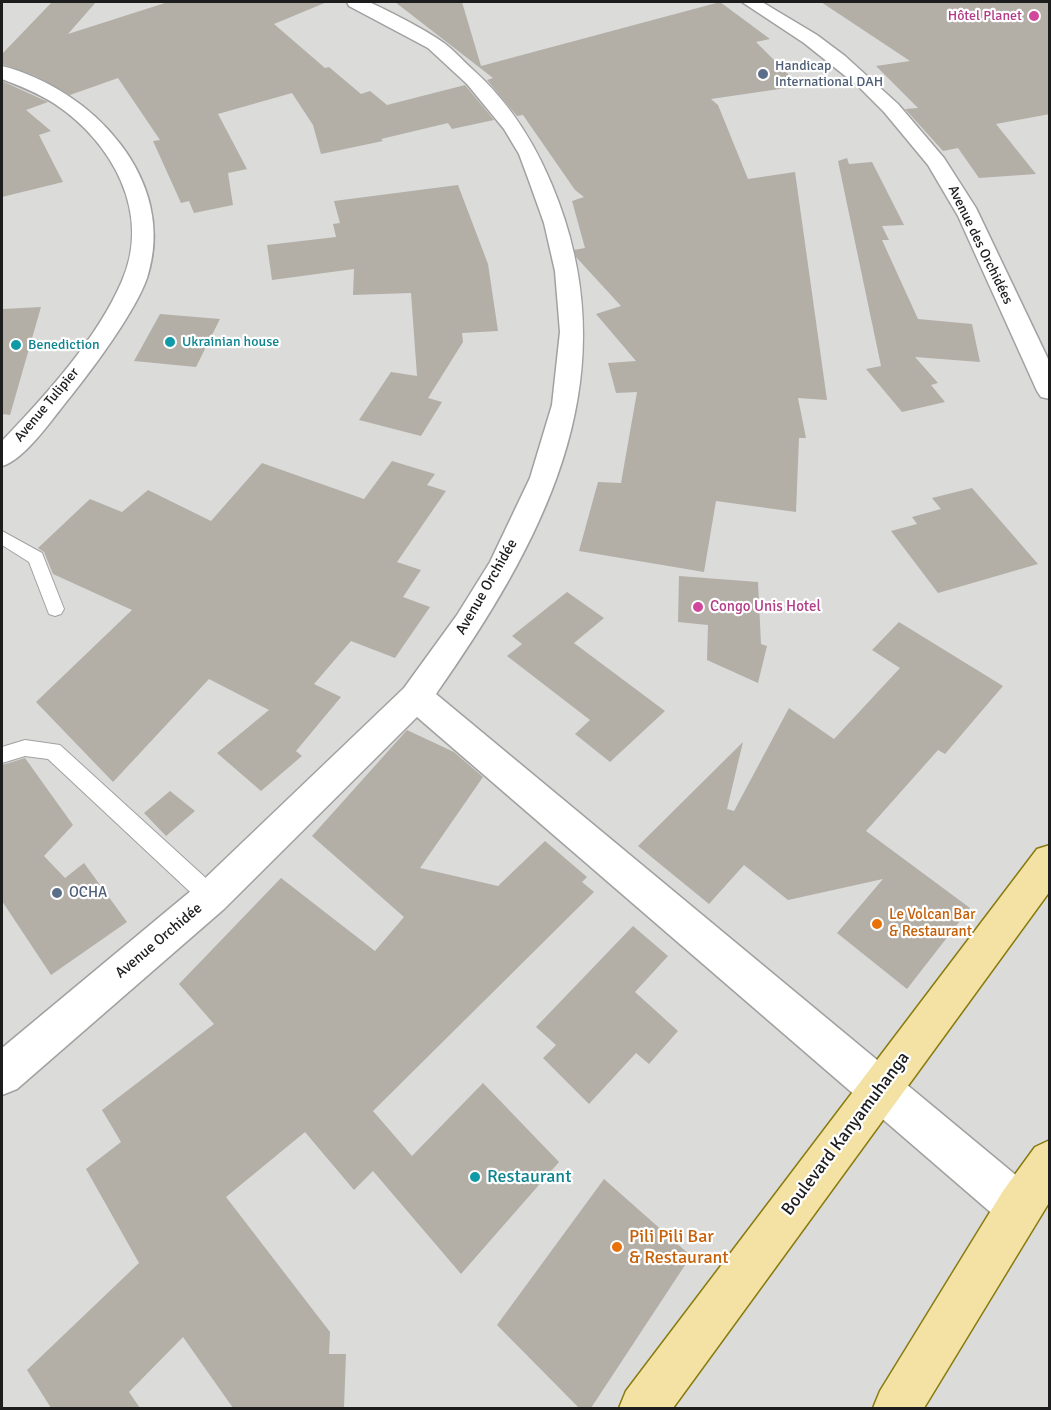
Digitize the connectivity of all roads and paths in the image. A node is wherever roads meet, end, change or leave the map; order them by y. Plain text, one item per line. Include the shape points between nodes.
1 (355, 2) edge
2 (750, 2) edge
3 (2, 72) edge
4 (30, 83) junction
5 (2, 92) edge
6 (1050, 391) edge
7 (2, 457) edge
8 (2, 537) edge
9 (55, 609) dead end
10 (416, 697) junction
11 (2, 755) edge
12 (1050, 861) edge
13 (211, 897) junction
14 (2, 1074) edge
15 (880, 1087) junction
16 (1050, 1162) edge
17 (1019, 1207) junction
18 (643, 1408) edge
19 (897, 1408) edge

1 - 10 street, Avenue Orchidée via 434,44 496,104 529,154 555,223 567,271 572,332 566,405 544,478 503,565 468,624
2 - 6 street, Avenue des Orchidées via 797,30 859,76 928,152 958,193
3 - 4 street, Avenue Tulipier
4 - 5 street
4 - 7 street, Avenue Tulipier via 54,94 83,116 123,164 136,187 142,243 136,275 115,315 45,412
8 - 9 lane via 36,558
10 - 13 street, Avenue Orchidée
10 - 15 street
11 - 13 lane via 25,748 53,751
12 - 15 main road, Boulevard Kanyamuhanga
13 - 14 street, Avenue Orchidée
15 - 17 street
15 - 18 main road, Boulevard Kanyamuhanga
16 - 17 main road
17 - 19 main road

